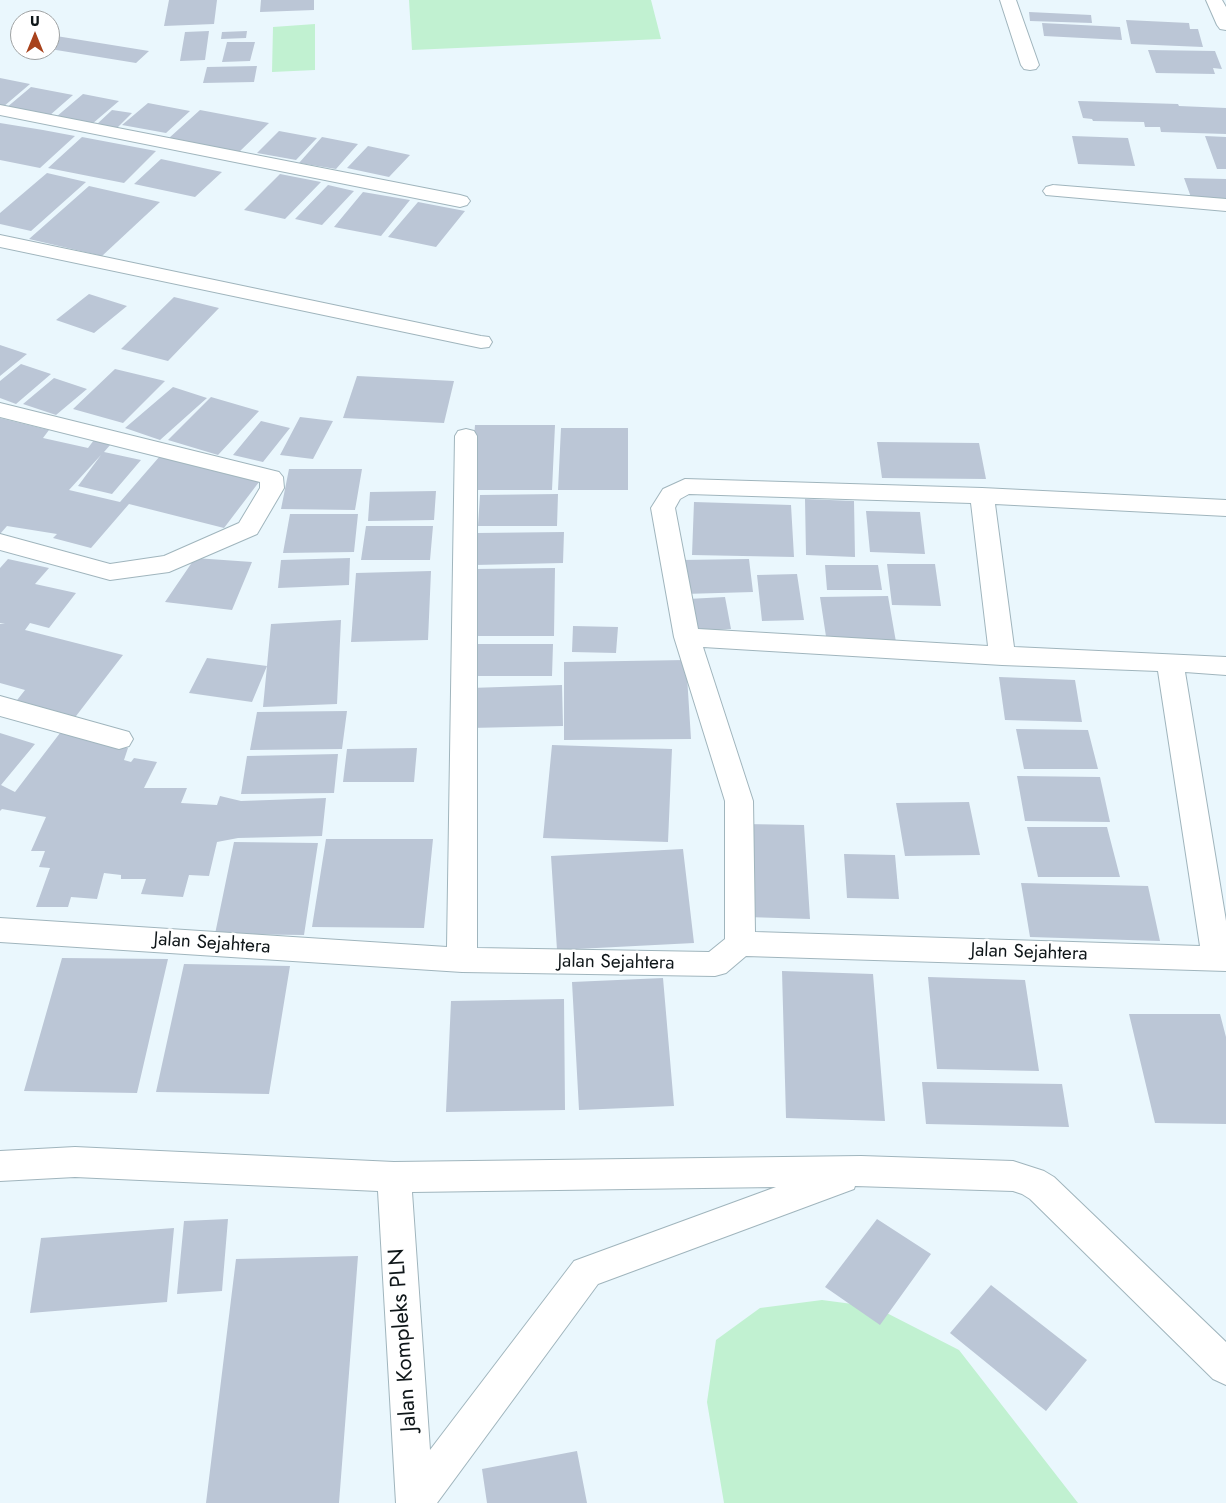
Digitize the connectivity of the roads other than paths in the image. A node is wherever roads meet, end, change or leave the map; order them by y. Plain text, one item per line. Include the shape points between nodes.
1 (1008, 0) edge
2 (1214, 0) edge
3 (1226, 25) edge
4 (1030, 65) dead end
5 (0, 110) edge
6 (1053, 192) dead end
7 (460, 201) dead end
8 (1226, 205) edge
9 (0, 242) edge
10 (481, 342) dead end
11 (0, 410) edge
12 (466, 436) dead end
13 (982, 496) junction
14 (1226, 508) edge
15 (0, 542) edge
16 (687, 637) junction
17 (1002, 656) junction
18 (1170, 662) junction
19 (1226, 666) edge
20 (0, 706) edge
21 (119, 739) dead end
22 (0, 930) edge
23 (740, 944) junction
24 (1221, 959) edge
25 (462, 960) junction
26 (0, 1166) edge
27 (861, 1171) junction
28 (394, 1177) junction
29 (1226, 1368) edge
30 (415, 1502) edge

1 - 4 street
2 - 3 street
5 - 7 street
6 - 8 street
9 - 10 street
11 - 15 street via 271,477 272,488 248,528 169,564 110,572
12 - 25 street
13 - 14 street
13 - 16 street via 685,486 671,494 663,508
13 - 17 street
16 - 17 street
16 - 23 street via 739,801
17 - 18 street
18 - 19 street
18 - 24 street
20 - 21 street
22 - 25 street, Jalan Sejahtera
23 - 24 street, Jalan Sejahtera
23 - 25 street, Jalan Sejahtera via 715,964
26 - 28 street via 75,1162
27 - 28 street
27 - 29 street via 1013,1176 1032,1182 1042,1188
27 - 30 street via 586,1272
28 - 30 street, Jalan Kompleks PLN

